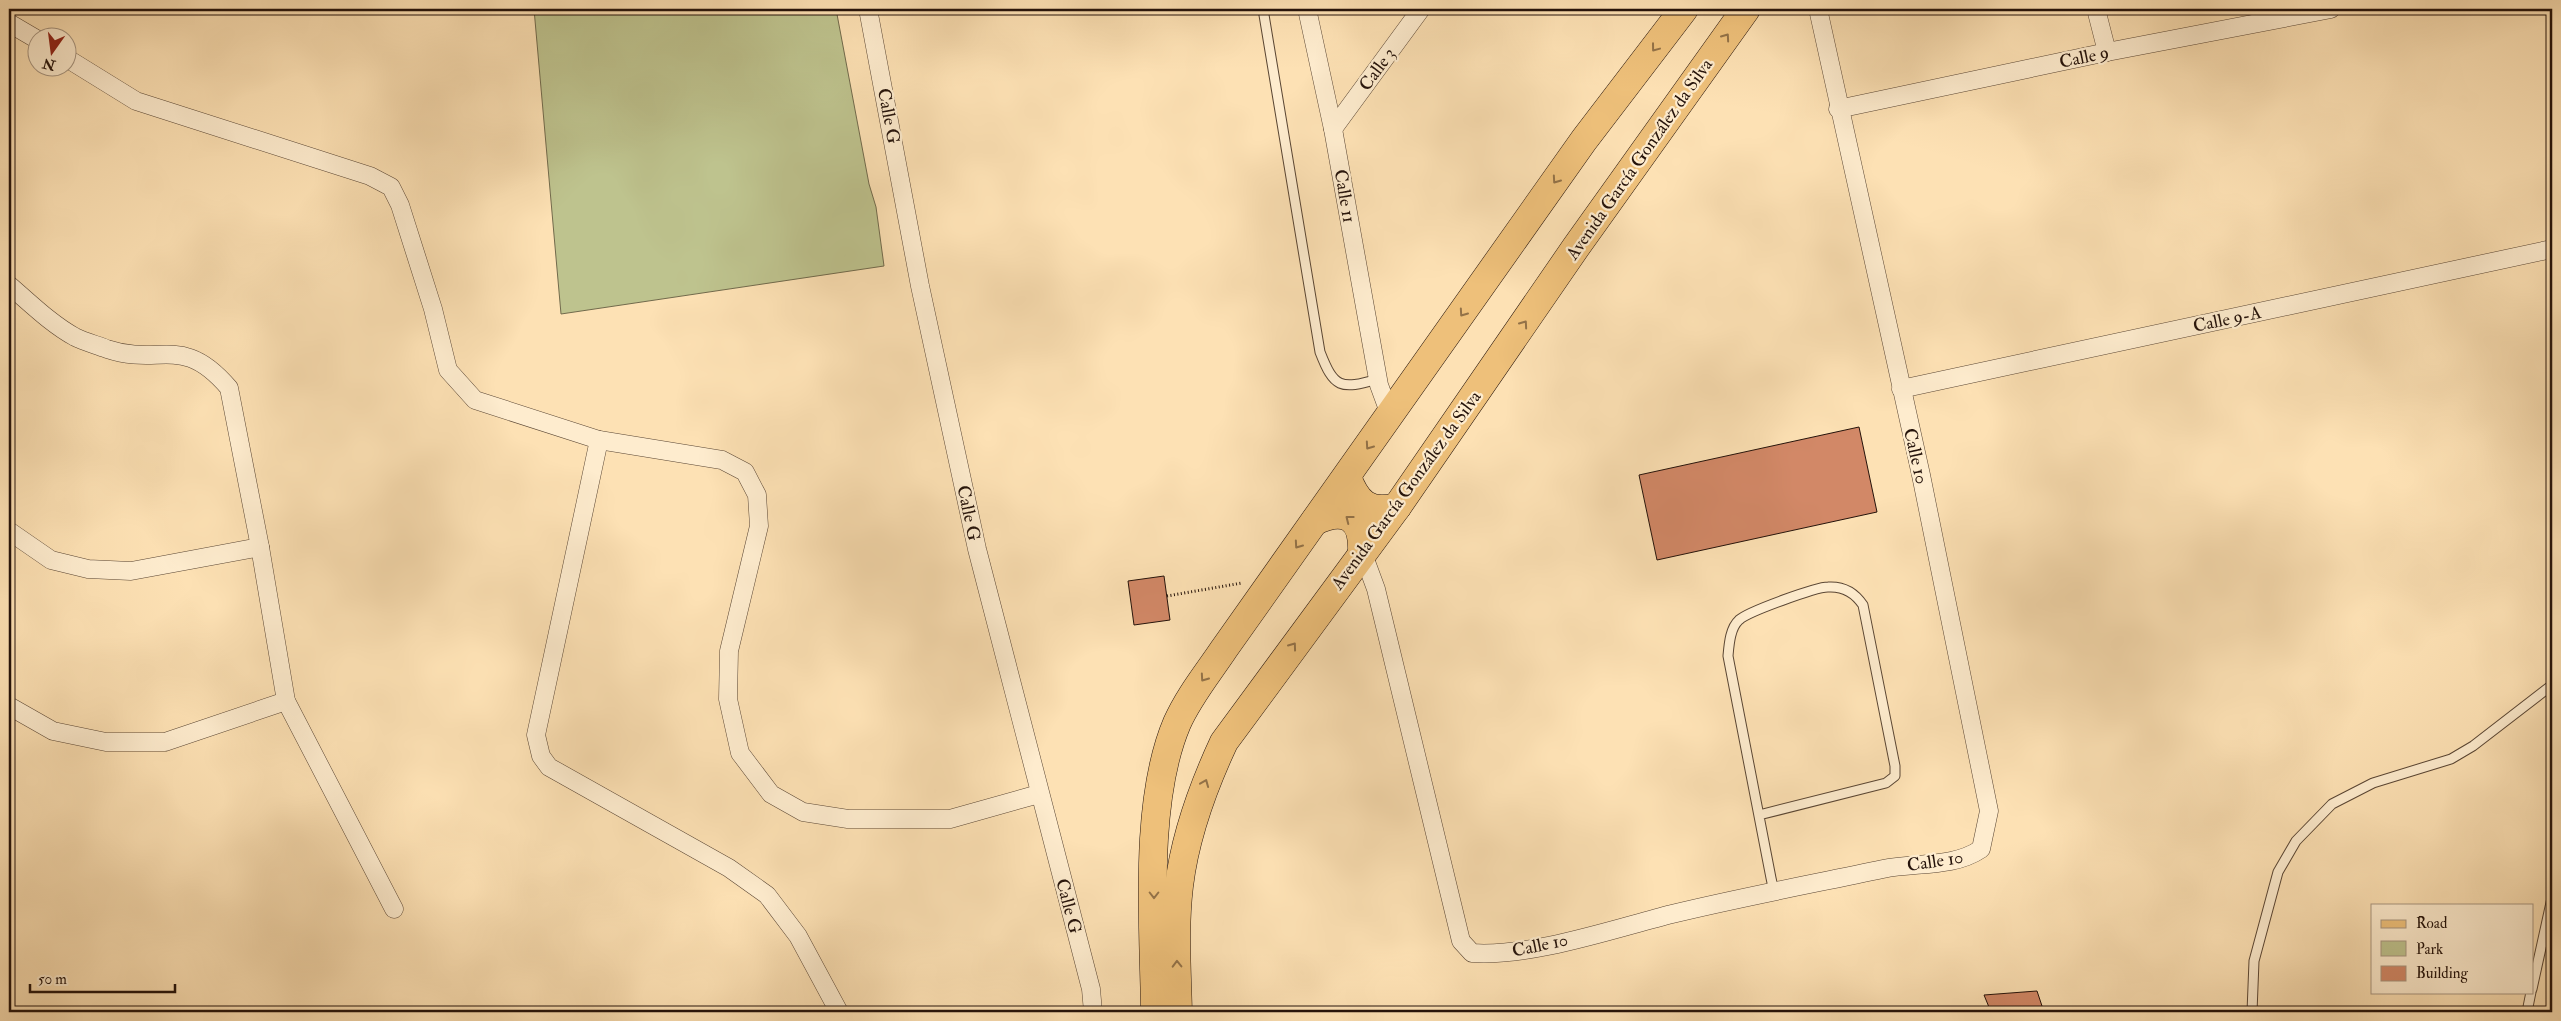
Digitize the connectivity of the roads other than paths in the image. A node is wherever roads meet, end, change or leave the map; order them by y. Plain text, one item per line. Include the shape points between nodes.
1 (868, 9) edge
2 (1263, 9) edge
3 (1307, 9) edge
4 (1421, 9) edge
5 (1684, 9) edge
6 (1746, 9) edge
7 (1807, 9) edge
8 (2096, 9) edge
9 (2331, 9) edge
10 (1819, 17) edge
11 (9, 24) edge
12 (28, 34) edge
13 (2107, 52) junction
14 (78, 65) edge
15 (1838, 110) junction
16 (1333, 129) junction
17 (2552, 249) edge
18 (9, 284) edge
19 (1378, 382) junction
20 (1901, 389) junction
21 (1407, 392) junction
22 (1390, 415) junction
23 (599, 440) junction
24 (1347, 477) junction
25 (1397, 507) junction
26 (1315, 521) junction
27 (9, 531) edge
28 (260, 546) junction
29 (1362, 551) junction
30 (2552, 685) edge
31 (286, 701) junction
32 (9, 706) edge
33 (1039, 794) junction
34 (1759, 815) junction
35 (1774, 892) junction
36 (2552, 898) edge
37 (394, 909) dead end
38 (2534, 982) edge
39 (2531, 994) edge
40 (839, 1012) edge
41 (1093, 1012) edge
42 (1155, 1012) edge
43 (1178, 1012) edge
44 (2252, 1012) edge
45 (2527, 1012) edge

1 - 33 street, Calle G via 920,286 973,530
2 - 19 lane via 1320,352 1330,377 1339,384
3 - 16 street, Calle 11
4 - 16 street, Calle 3
5 -> 21 main road via 1584,140
25 -> 6 main road, Avenida García González da Silva via 1576,247
7 - 10 street, Calle 10
8 - 13 street
9 - 13 street, Calle 9
10 - 15 street, Calle 10
11 - 12 street
13 - 15 street, Calle 9
14 - 23 street via 136,101 370,176 391,187 400,205 433,309 448,370 476,400
15 - 20 street, Calle 10
16 - 19 street, Calle 11
17 - 20 street, Calle 9-A
18 - 28 street via 75,337 110,350 173,354 199,360 214,370 229,388
19 - 21 street
19 - 22 street, Calle 11
20 - 35 street, Calle 10 via 1989,811 1986,835 1981,849 1968,858 1896,866
21 - 22 main road
22 -> 24 main road
23 - 33 street via 722,460 745,472 756,495 759,526 729,651 728,699 740,753 771,794 803,812 848,819 950,820
23 - 40 street via 536,735 541,756 549,767 729,868 767,894 798,936
24 - 25 main road via 1353,493 1366,506 1386,510
24 - 26 main road
25 - 29 main road, Avenida García González da Silva
29 -> 26 main road via 1363,538 1352,519 1336,514
26 -> 42 main road via 1191,696 1168,746 1156,818
27 - 28 street via 50,560 88,569 131,571
28 - 31 street
29 - 35 street, Calle 10 via 1376,589 1461,941 1472,953 1493,954 1536,948
43 -> 29 main road, Avenida García González da Silva via 1176,923 1179,885 1204,784 1224,742
30 - 44 lane via 2473,746 2451,759 2373,783 2332,804 2296,840 2278,872 2254,961
31 - 32 street via 165,742 106,742 53,731
31 - 37 street
33 - 41 street, Calle G via 1091,989
34 - 34 lane via 1886,783 1895,776 1863,605 1855,594 1842,588 1827,586 1750,613 1737,621 1730,638 1728,656
34 - 35 lane
36 - 38 lane
39 - 45 lane

